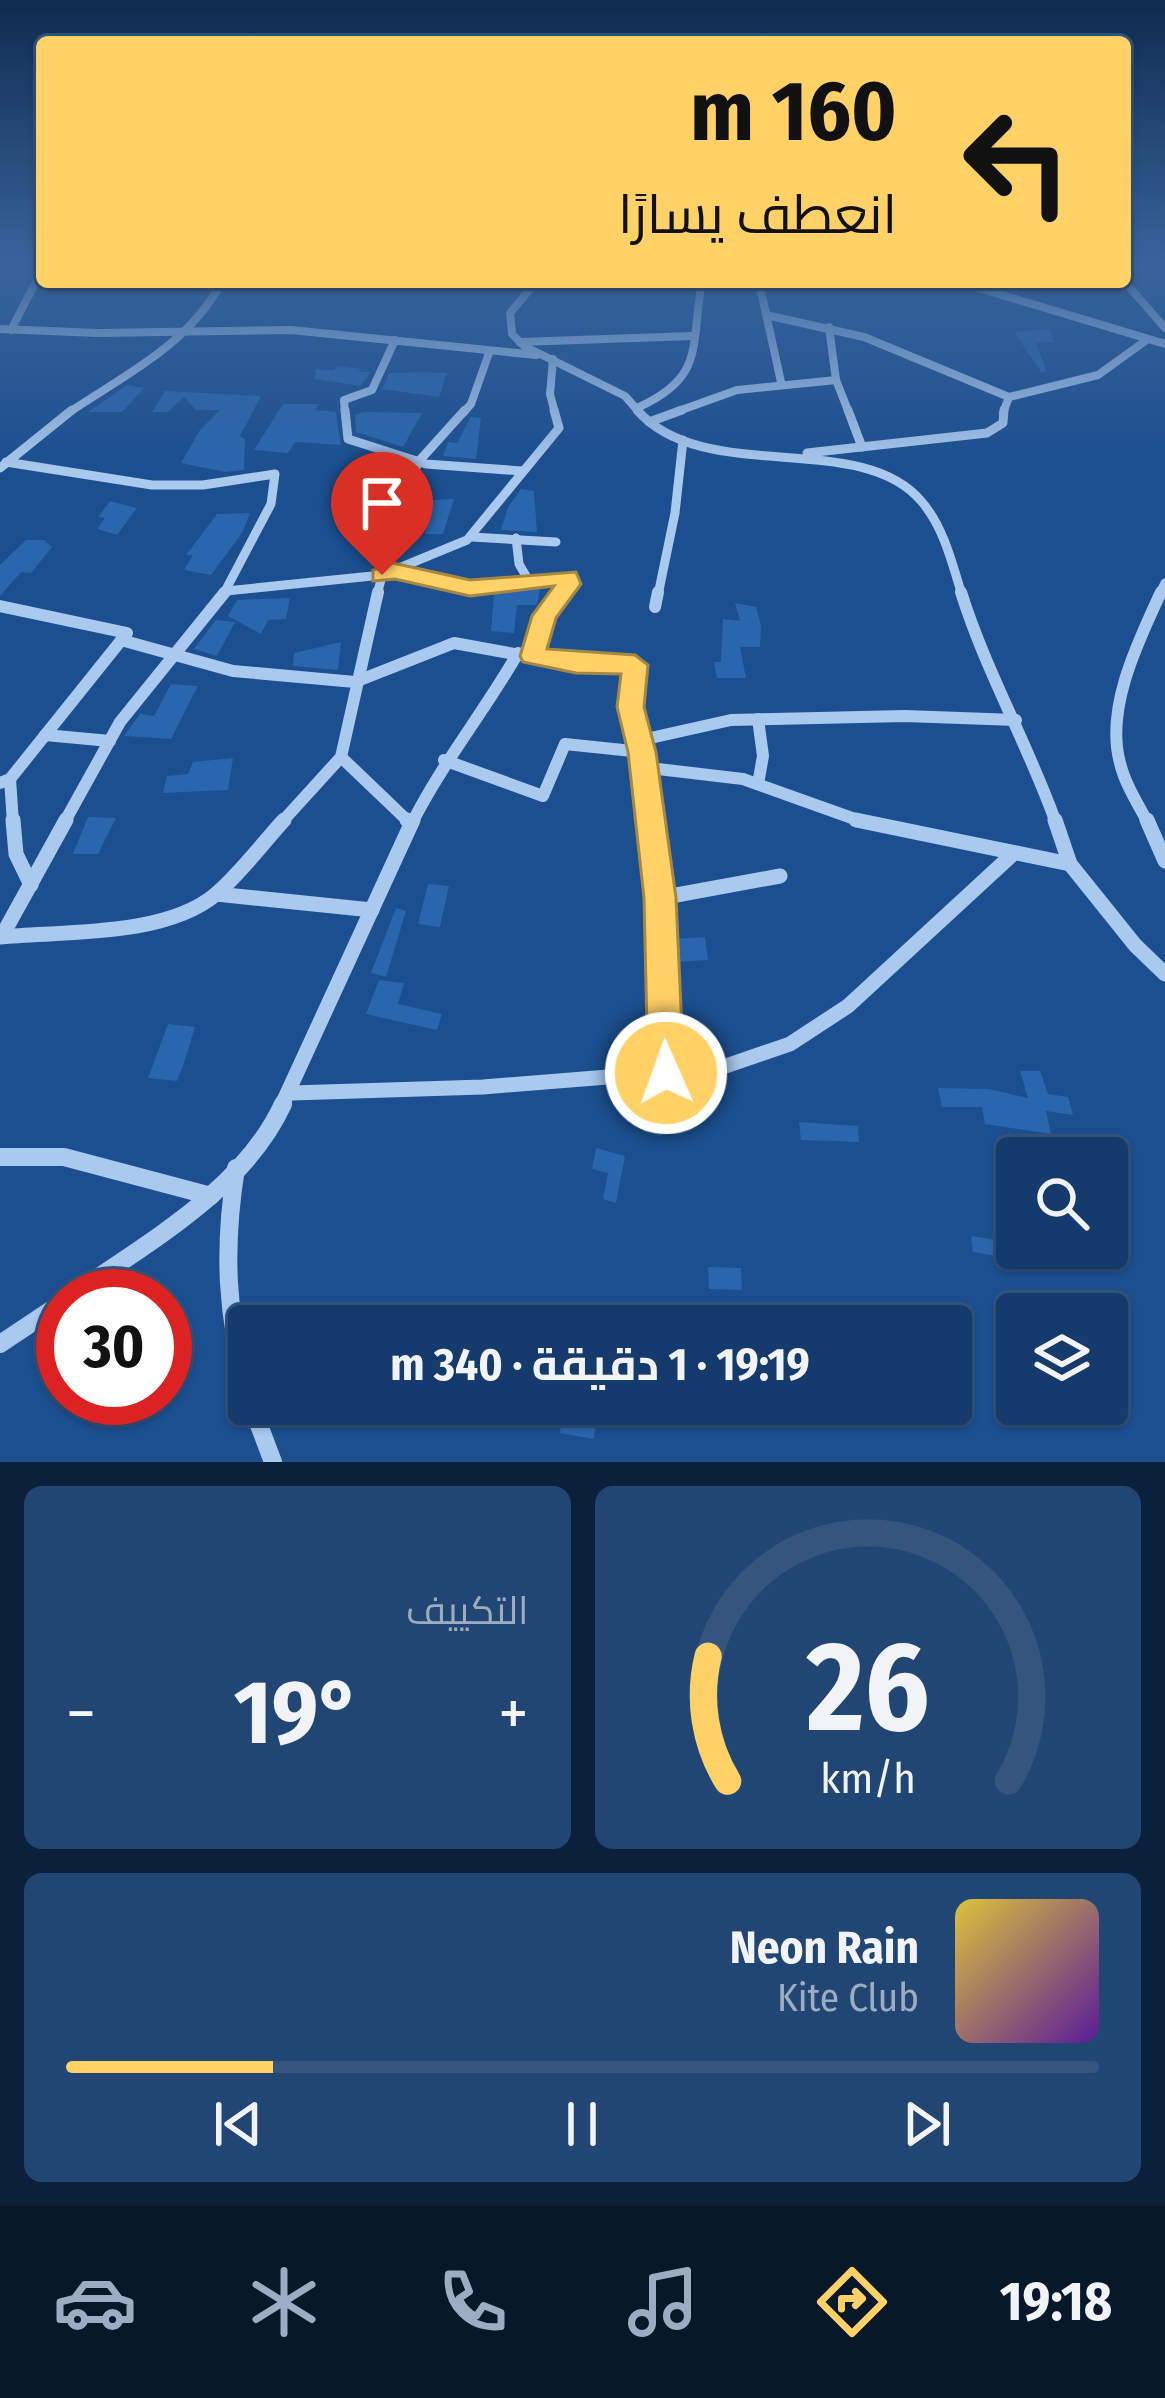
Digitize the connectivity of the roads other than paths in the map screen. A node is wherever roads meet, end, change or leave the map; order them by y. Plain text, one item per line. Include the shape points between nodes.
1 (183, 334) edge
2 (335, 334) edge
3 (512, 334) edge
4 (770, 334) edge
5 (830, 334) edge
6 (851, 334) edge
7 (1132, 334) edge
8 (692, 336) joint
9 (1148, 339) junction
10 (394, 340) junction
11 (520, 342) junction
12 (1165, 344) edge
13 (489, 353) junction
14 (548, 357) junction
15 (836, 380) junction
16 (781, 382) junction
17 (1009, 397) junction
18 (637, 408) junction
19 (649, 422) junction
20 (683, 440) junction
21 (862, 447) junction
22 (788, 455) junction
23 (420, 460) junction
24 (3, 465) edge
25 (522, 471) junction
26 (471, 537) junction
27 (516, 538) junction
28 (556, 542) dead end
29 (387, 573) junction
30 (530, 581) junction
31 (1165, 583) edge
32 (226, 591) junction
33 (0, 606) edge
34 (655, 607) dead end
35 (121, 640) junction
36 (525, 654) junction
37 (177, 656) junction
38 (355, 682) junction
39 (758, 719) junction
40 (1016, 720) junction
41 (45, 736) junction
42 (110, 741) junction
43 (640, 753) junction
44 (340, 757) junction
45 (444, 760) junction
46 (5, 781) edge
47 (758, 784) junction
48 (411, 824) junction
49 (1014, 854) junction
50 (1165, 861) edge
51 (1070, 864) junction
52 (780, 876) dead end
53 (32, 885) junction
54 (216, 894) junction
55 (660, 898) junction
56 (372, 910) junction
57 (1, 937) edge
58 (1165, 974) edge
59 (666, 1073) junction
60 (292, 1093) junction
61 (0, 1157) edge
62 (236, 1168) junction
63 (211, 1196) junction
64 (109, 1269) edge
65 (228, 1318) edge
66 (36, 1320) edge
67 (0, 1344) edge
68 (259, 1425) edge
69 (273, 1462) edge

1 - 24 street via 133,375 47,422
2 - 10 street
3 - 11 street
4 - 16 street
5 - 15 street
6 - 17 street
7 - 9 street
8 - 11 street
8 - 18 street via 686,383
9 - 12 street
9 - 17 street via 1098,375
10 - 13 street
10 - 23 street via 372,390 344,400 345,435
11 - 14 street
13 - 14 street
13 - 23 street via 466,412
14 - 18 street
14 - 25 street via 559,428
15 - 16 street
15 - 21 street
16 - 19 street
17 - 21 street via 1003,423 987,433
18 - 19 street
19 - 20 street
20 - 22 street via 717,451
20 - 34 street
21 - 22 street
22 - 40 street via 862,469 920,500 944,539 977,644
23 - 25 street
23 - 29 street via 404,491
24 - 32 street via 152,485 273,473 271,503
25 - 26 street
26 - 27 street
26 - 29 street
27 - 28 street
27 - 30 street
29 - 30 street via 458,588
29 - 32 street
29 - 38 street
30 - 36 street via 570,581
31 - 50 street via 1127,676 1119,764
32 - 37 street
33 - 35 street via 126,632
35 - 37 street
35 - 41 street
36 - 38 street via 444,644
36 - 43 street via 635,665 630,707
36 - 45 street
37 - 38 street via 257,674
37 - 42 street
38 - 44 street
39 - 40 street
39 - 43 street via 711,722
39 - 47 street
40 - 51 street
41 - 42 street
41 - 46 street
42 - 53 street
43 - 45 street via 565,744 543,796
43 - 47 street
43 - 55 street
44 - 48 street
44 - 54 street
45 - 48 street
46 - 53 street via 16,854
47 - 49 street via 862,821
48 - 56 street
49 - 51 street
49 - 59 street via 848,1006 790,1044 720,1068
51 - 58 street
52 - 55 street
53 - 57 street
54 - 56 street
54 - 57 street via 174,919
55 - 59 street
56 - 60 street
59 - 60 street
60 - 62 street via 272,1130
61 - 63 street via 64,1157
62 - 63 street
62 - 65 street via 223,1244
63 - 64 street
66 - 67 street
68 - 69 street

